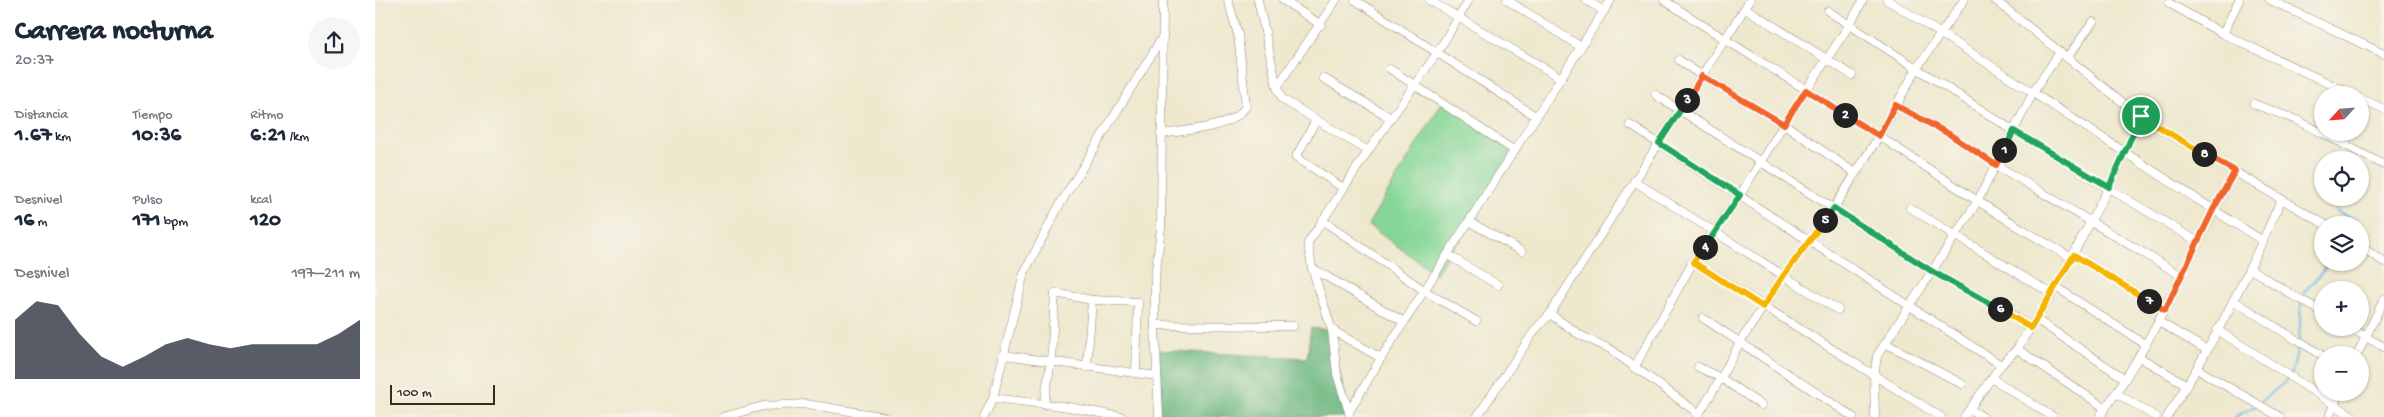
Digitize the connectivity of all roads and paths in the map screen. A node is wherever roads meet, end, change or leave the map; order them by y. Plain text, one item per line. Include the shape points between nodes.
1 (1163, 0) edge
2 (1228, 0) edge
3 (1259, 0) edge
4 (1283, 0) edge
5 (1336, 0) edge
6 (1355, 0) edge
7 (1429, 0) edge
8 (1469, 0) edge
9 (1507, 0) edge
10 (1587, 0) edge
11 (1611, 0) edge
12 (1664, 0) edge
13 (1750, 0) edge
14 (1863, 0) edge
15 (1887, 0) edge
16 (1963, 0) edge
17 (1995, 0) edge
18 (2239, 0) edge
19 (2271, 0) edge
20 (2169, 3) dead end
21 (1745, 8) junction
22 (1604, 11) junction
23 (1828, 11) dead end
24 (1459, 18) junction
25 (2093, 22) dead end
26 (1851, 24) junction
27 (1321, 25) junction
28 (1942, 34) junction
29 (2223, 34) junction
30 (1163, 36) junction
31 (1725, 41) junction
32 (1581, 47) junction
33 (2060, 52) junction
34 (1437, 53) junction
35 (2384, 54) edge
36 (2067, 58) junction
37 (1826, 59) junction
38 (1679, 60) dead end
39 (1917, 68) junction
40 (1390, 69) dead end
41 (1852, 75) dead end
42 (1702, 76) junction
43 (1323, 78) dead end
44 (1561, 78) junction
45 (1413, 85) junction
46 (2335, 86) edge
47 (1277, 88) junction
48 (1806, 90) junction
49 (2034, 91) junction
50 (1656, 95) dead end
51 (2369, 102) edge
52 (2254, 104) dead end
53 (1895, 105) junction
54 (2384, 109) edge
55 (1680, 111) junction
56 (2141, 116) junction
57 (1537, 117) junction
58 (1391, 118) junction
59 (1317, 120) junction
60 (1784, 124) junction
61 (1629, 125) dead end
62 (2014, 131) junction
63 (1161, 134) junction
64 (1879, 136) junction
65 (1659, 143) junction
66 (1368, 151) junction
67 (1515, 151) junction
68 (2125, 153) junction
69 (1759, 162) junction
70 (1996, 165) junction
71 (2384, 165) edge
72 (2235, 171) junction
73 (1855, 173) junction
74 (1634, 181) junction
75 (2109, 187) junction
76 (1343, 188) junction
77 (1740, 195) junction
78 (2281, 200) junction
79 (1977, 202) junction
80 (1834, 208) junction
81 (1910, 208) dead end
82 (2213, 210) junction
83 (2314, 218) edge
84 (1322, 220) junction
85 (1470, 222) junction
86 (2091, 222) junction
87 (1716, 232) junction
88 (1955, 237) junction
89 (2263, 241) junction
90 (1811, 242) junction
91 (2198, 242) junction
92 (1521, 251) dead end
93 (2369, 252) edge
94 (1448, 255) junction
95 (2073, 257) junction
96 (1693, 262) junction
97 (2384, 262) edge
98 (1312, 268) junction
99 (2249, 268) junction
100 (1933, 272) junction
101 (1784, 275) junction
102 (2182, 276) junction
103 (1498, 285) dead end
104 (2054, 290) junction
105 (1425, 291) junction
106 (2384, 299) edge
107 (1092, 300) junction
108 (2233, 300) junction
109 (1911, 306) junction
110 (1763, 307) junction
111 (2314, 307) edge
112 (1838, 310) dead end
113 (2165, 310) junction
114 (1549, 314) junction
115 (1703, 318) dead end
116 (2037, 320) junction
117 (1476, 321) dead end
118 (1404, 322) junction
119 (2159, 322) junction
120 (1155, 325) junction
121 (1293, 326) dead end
122 (2031, 328) junction
123 (2369, 328) edge
124 (1332, 330) junction
125 (2217, 330) junction
126 (2365, 336) joint
127 (1739, 344) junction
128 (1887, 344) junction
129 (2146, 345) junction
130 (2361, 346) edge
131 (2384, 347) edge
132 (2017, 349) junction
133 (2207, 350) junction
134 (2314, 350) edge
135 (1004, 355) junction
136 (2139, 357) junction
137 (1381, 358) junction
138 (1051, 362) junction
139 (2001, 365) junction
140 (1087, 367) junction
141 (1698, 367) dead end
142 (1635, 368) junction
143 (2197, 369) junction
144 (1136, 373) junction
145 (1157, 376) junction
146 (1874, 377) junction
147 (1721, 378) junction
148 (2124, 378) junction
149 (1993, 379) junction
150 (1962, 384) dead end
151 (2187, 385) junction
152 (2116, 393) junction
153 (993, 398) junction
154 (2335, 401) edge
155 (1044, 404) junction
156 (1761, 405) dead end
157 (2333, 406) junction
158 (2105, 408) junction
159 (1971, 410) junction
160 (1350, 414) edge
161 (1698, 415) edge
162 (2276, 416) edge
163 (723, 417) edge
164 (886, 417) edge
165 (984, 417) edge
166 (1122, 417) edge
167 (1159, 417) edge
168 (1477, 417) edge
169 (1853, 417) edge
170 (1875, 417) edge
171 (1941, 417) edge
172 (1964, 417) edge
173 (1983, 417) edge
174 (2053, 417) edge
175 (2099, 417) edge
176 (2156, 417) edge
177 (2167, 417) edge
178 (2329, 417) edge
179 (2353, 417) edge

1 - 30 street
2 - 63 street via 1238,35 1246,106 1241,114 1222,124
3 - 47 street
4 - 27 street
5 - 27 street
6 - 34 street
7 - 24 street
8 - 24 street
9 - 32 street
10 - 22 street
11 - 22 street
12 - 31 street
13 - 21 street
14 - 26 street
15 - 28 street
16 - 28 street
17 - 33 street
18 - 29 street
19 - 35 street
20 - 29 street
21 - 31 street
21 - 37 street
22 - 32 street
23 - 26 street
24 - 34 street
24 - 44 street
25 - 36 street
26 - 37 street
26 - 39 street
27 - 47 street
28 - 39 street
28 - 49 street
29 - 46 street
30 - 63 street
30 - 135 street via 1059,206 1024,273
31 - 42 street
31 - 48 street
32 - 44 street
33 - 36 street
33 - 49 street
34 - 45 street
34 - 57 street
36 - 56 street
37 - 41 street
37 - 48 street
38 - 42 street
39 - 53 street
39 - 62 street
40 - 45 street
42 - 55 street
42 - 60 street
43 - 58 street
44 - 57 street
45 - 58 street
45 - 67 street
47 - 59 street via 1283,99
48 - 60 street
48 - 64 street
49 - 62 street
49 - 68 street
50 - 55 street
51 - 54 street
52 - 71 street via 2299,121
53 - 64 street
53 - 70 street via 1949,134
55 - 65 street
55 - 69 street
56 - 68 street
56 - 72 street
57 - 67 street
58 - 66 street
59 - 66 street
59 - 76 street via 1296,157
60 - 69 street
60 - 73 street
61 - 65 street
62 - 70 street
62 - 75 street
63 - 120 street via 1161,228 1155,278
64 - 73 street
64 - 79 street
65 - 74 street
65 - 77 street
66 - 76 street
67 - 85 street
68 - 75 street
68 - 82 street
69 - 77 street
69 - 80 street
70 - 79 street
70 - 86 street
72 - 78 street
72 - 82 street
73 - 80 street
74 - 87 street
74 - 114 street
75 - 86 street
75 - 91 street
76 - 84 street
77 - 87 street
77 - 90 street
78 - 83 street
78 - 89 street
79 - 88 street
79 - 95 street
80 - 90 street
80 - 100 street
81 - 88 street
82 - 89 street
82 - 91 street
84 - 98 street via 1308,243
84 - 105 street
85 - 92 street
85 - 94 street
86 - 95 street
86 - 102 street
87 - 96 street
87 - 101 street
88 - 100 street
88 - 104 street
89 - 99 street
90 - 101 street
90 - 109 street
91 - 102 street
93 - 97 street
94 - 103 street
94 - 105 street
95 - 104 street
95 - 113 street
96 - 110 street
96 - 142 street
98 - 118 street
98 - 124 street
99 - 108 street
99 - 111 street
100 - 109 street
100 - 122 street
101 - 110 street
101 - 112 street
102 - 113 street
104 - 116 street
104 - 129 street
105 - 117 street
105 - 118 street
106 - 123 street
107 - 138 street via 1055,293
107 - 140 street
107 - 144 street via 1138,302
108 - 125 street
108 - 134 street
109 - 128 street
109 - 139 street
110 - 127 street
110 - 146 street
113 - 119 street
114 - 142 street via 1580,335 1610,349
114 - 168 street
115 - 127 street
116 - 122 street
116 - 148 street
118 - 137 street
119 - 129 street
119 - 133 street
120 - 121 street
120 - 145 street
122 - 132 street
124 - 137 street
124 - 160 street via 1337,374
125 - 133 street
125 - 157 street
126 - 130 street
126 - 131 street
127 - 147 street
127 - 169 street
128 - 146 street via 1877,356
128 - 150 street
129 - 136 street
132 - 139 street
132 - 158 street
133 - 143 street
135 - 138 street
135 - 153 street
136 - 148 street
136 - 151 street
137 - 160 street
138 - 140 street
138 - 155 street
139 - 149 street
140 - 144 street
141 - 147 street
142 - 161 street
143 - 151 street
143 - 162 street
144 - 145 street
145 - 167 street
146 - 170 street
146 - 171 street
147 - 156 street
147 - 161 street
148 - 152 street
149 - 159 street
149 - 174 street
151 - 177 street
152 - 158 street
152 - 176 street
153 - 155 street
153 - 165 street
154 - 157 street
155 - 166 street
157 - 178 street
157 - 179 street
158 - 175 street
159 - 172 street
159 - 173 street
163 - 164 street via 763,406 806,404

